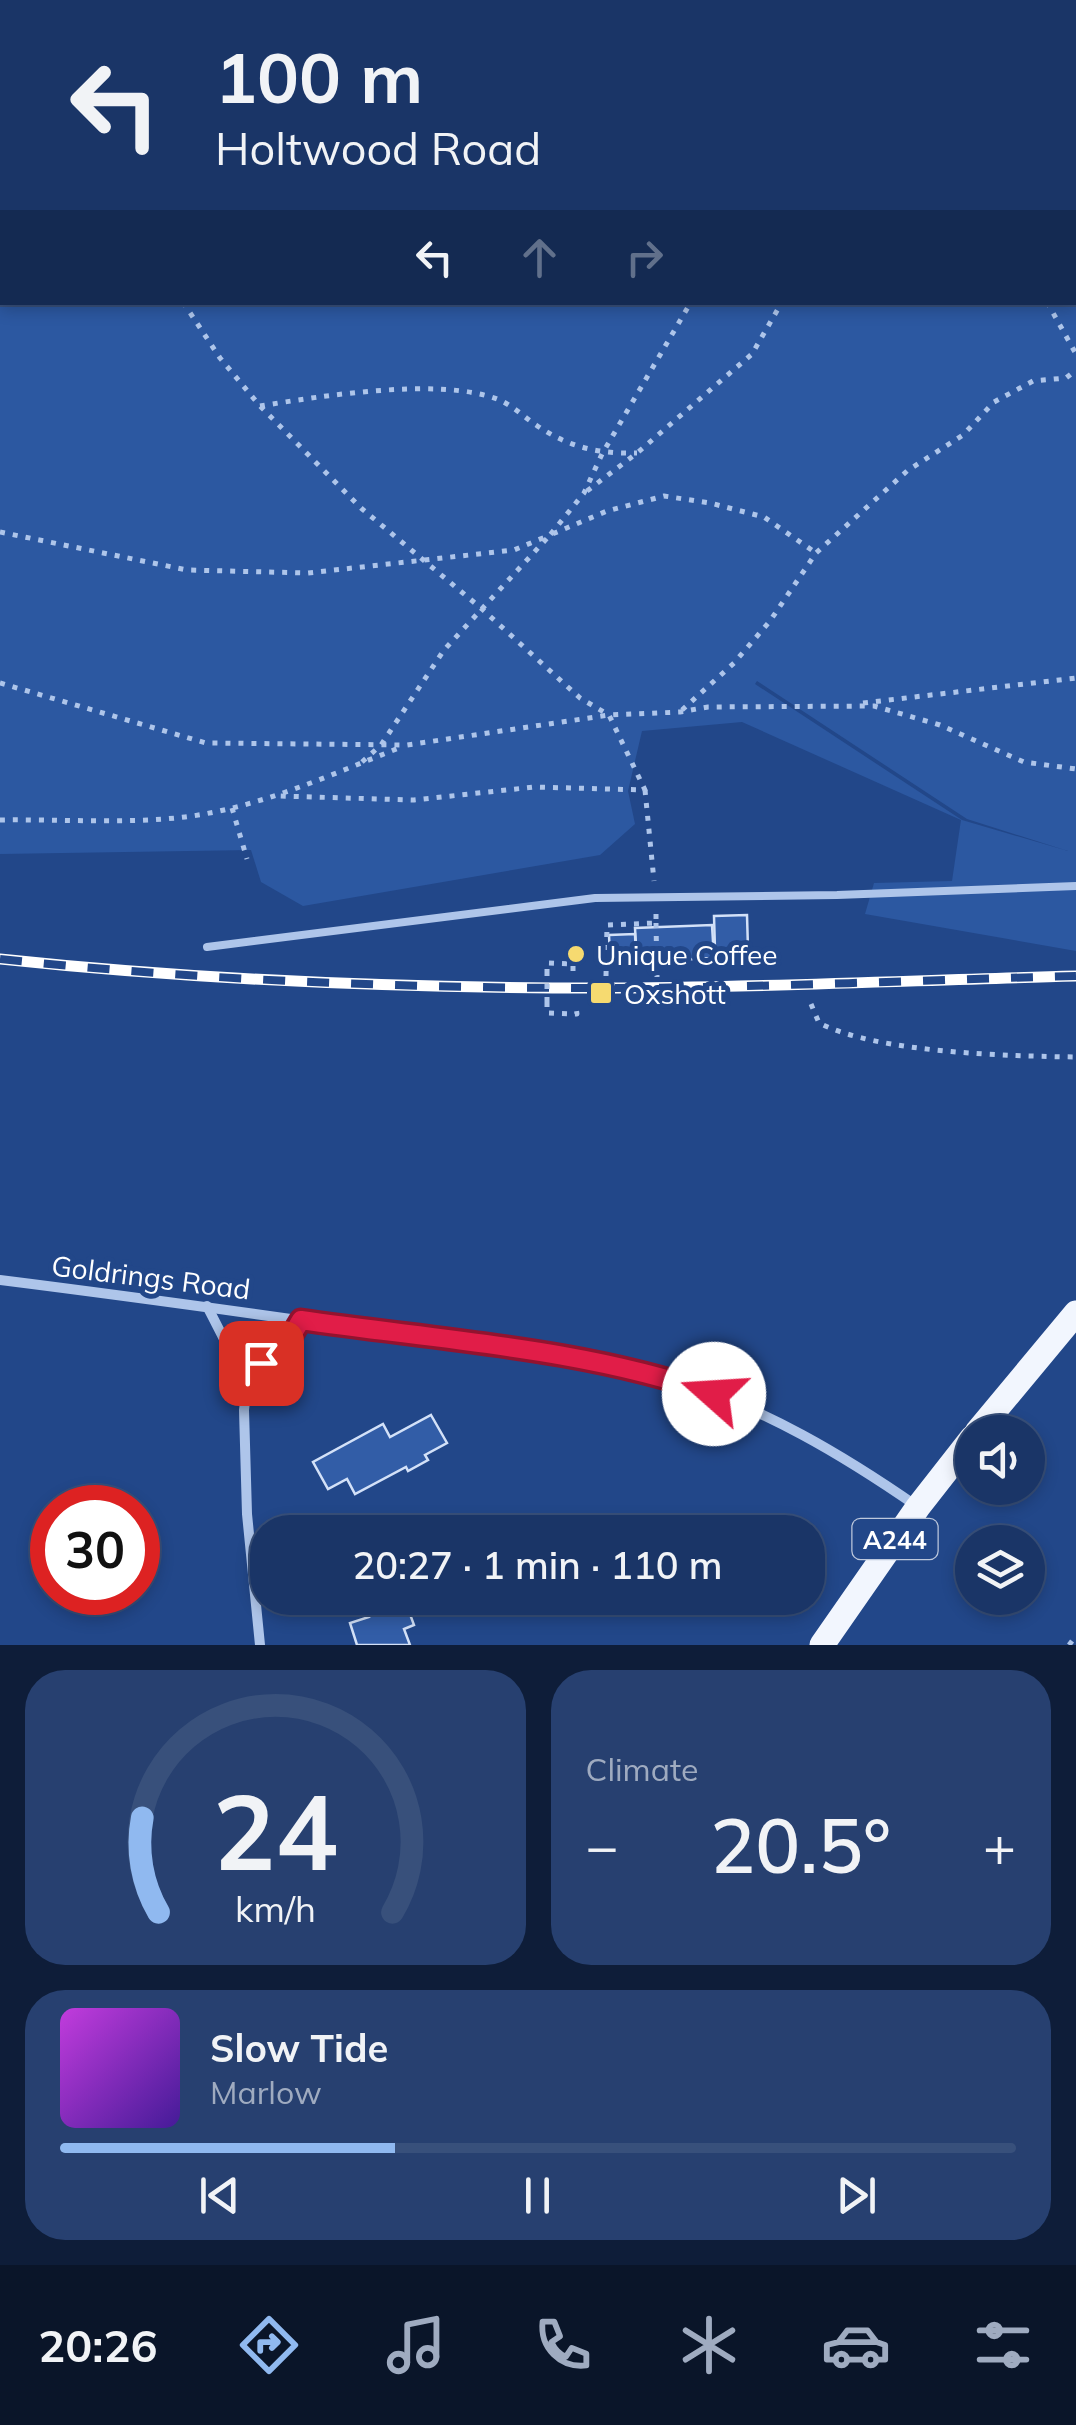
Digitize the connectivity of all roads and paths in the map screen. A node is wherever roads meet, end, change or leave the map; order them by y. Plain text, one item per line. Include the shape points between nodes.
1 (185, 305) edge
2 (689, 305) edge
3 (780, 305) edge
4 (1049, 305) edge
5 (1076, 354) edge
6 (1076, 370) edge
7 (260, 406) junction
8 (637, 453) junction
9 (602, 454) junction
10 (584, 493) junction
11 (0, 532) edge
12 (550, 535) junction
13 (816, 553) junction
14 (424, 561) junction
15 (482, 609) junction
16 (1076, 678) edge
17 (0, 683) edge
18 (840, 706) junction
19 (680, 712) junction
20 (609, 715) junction
21 (381, 745) junction
22 (406, 745) junction
23 (362, 762) junction
24 (1076, 768) edge
25 (645, 790) junction
26 (278, 796) junction
27 (232, 808) junction
28 (0, 820) edge
29 (247, 859) dead end
30 (1076, 886) edge
31 (656, 897) junction
32 (656, 923) junction
33 (207, 947) dead end
34 (573, 973) dead end
35 (606, 976) dead end
36 (658, 976) dead end
37 (811, 1004) dead end
38 (577, 1010) dead end
39 (1076, 1057) edge
40 (0, 1280) edge
41 (207, 1306) junction
42 (1076, 1313) edge
43 (301, 1320) junction
44 (247, 1384) junction
45 (992, 1415) edge
46 (955, 1461) edge
47 (918, 1508) junction
48 (1076, 1636) edge
49 (260, 1645) edge
50 (822, 1645) edge
51 (1069, 1645) edge

1 - 7 path
2 - 9 path
3 - 8 path via 752,354
4 - 5 path
6 - 13 path via 1066,378 1034,381 994,402 963,435 906,472
7 - 9 path via 388,390 468,392 500,400 564,442
7 - 14 path
8 - 9 path
8 - 10 path
9 - 10 path
10 - 12 path
11 - 14 path via 188,570 308,573
12 - 13 path via 664,496 764,517
12 - 14 path via 514,550
12 - 15 path
13 - 19 path via 770,621
14 - 15 path
15 - 20 path via 580,698
15 - 21 path via 444,650
16 - 18 path
17 - 21 path via 206,743
18 - 19 path
18 - 24 path via 874,706 940,725 1024,762
19 - 20 path
20 - 22 path
20 - 25 path
21 - 22 path
21 - 23 path
22 - 23 path
23 - 26 path
25 - 26 path via 534,787 414,800
25 - 31 path
26 - 27 path
27 - 28 path via 183,817
27 - 29 path
30 - 31 lane
31 - 32 path
31 - 33 lane via 595,898
32 - 35 path via 607,925
32 - 36 path
34 - 38 path, bridge via 573,964 547,964 547,1013
37 - 39 path via 819,1022 838,1032 921,1048
40 - 41 street, Goldrings Road
41 - 43 street, Goldrings Road
41 - 44 street
42 - 45 main road, A244
43 - 44 street
43 - 47 street, Goldrings Road via 599,1361 674,1380 852,1461
44 - 49 street via 247,1514
46 - 47 main road, A244
47 - 50 main road, A244
48 - 51 path

